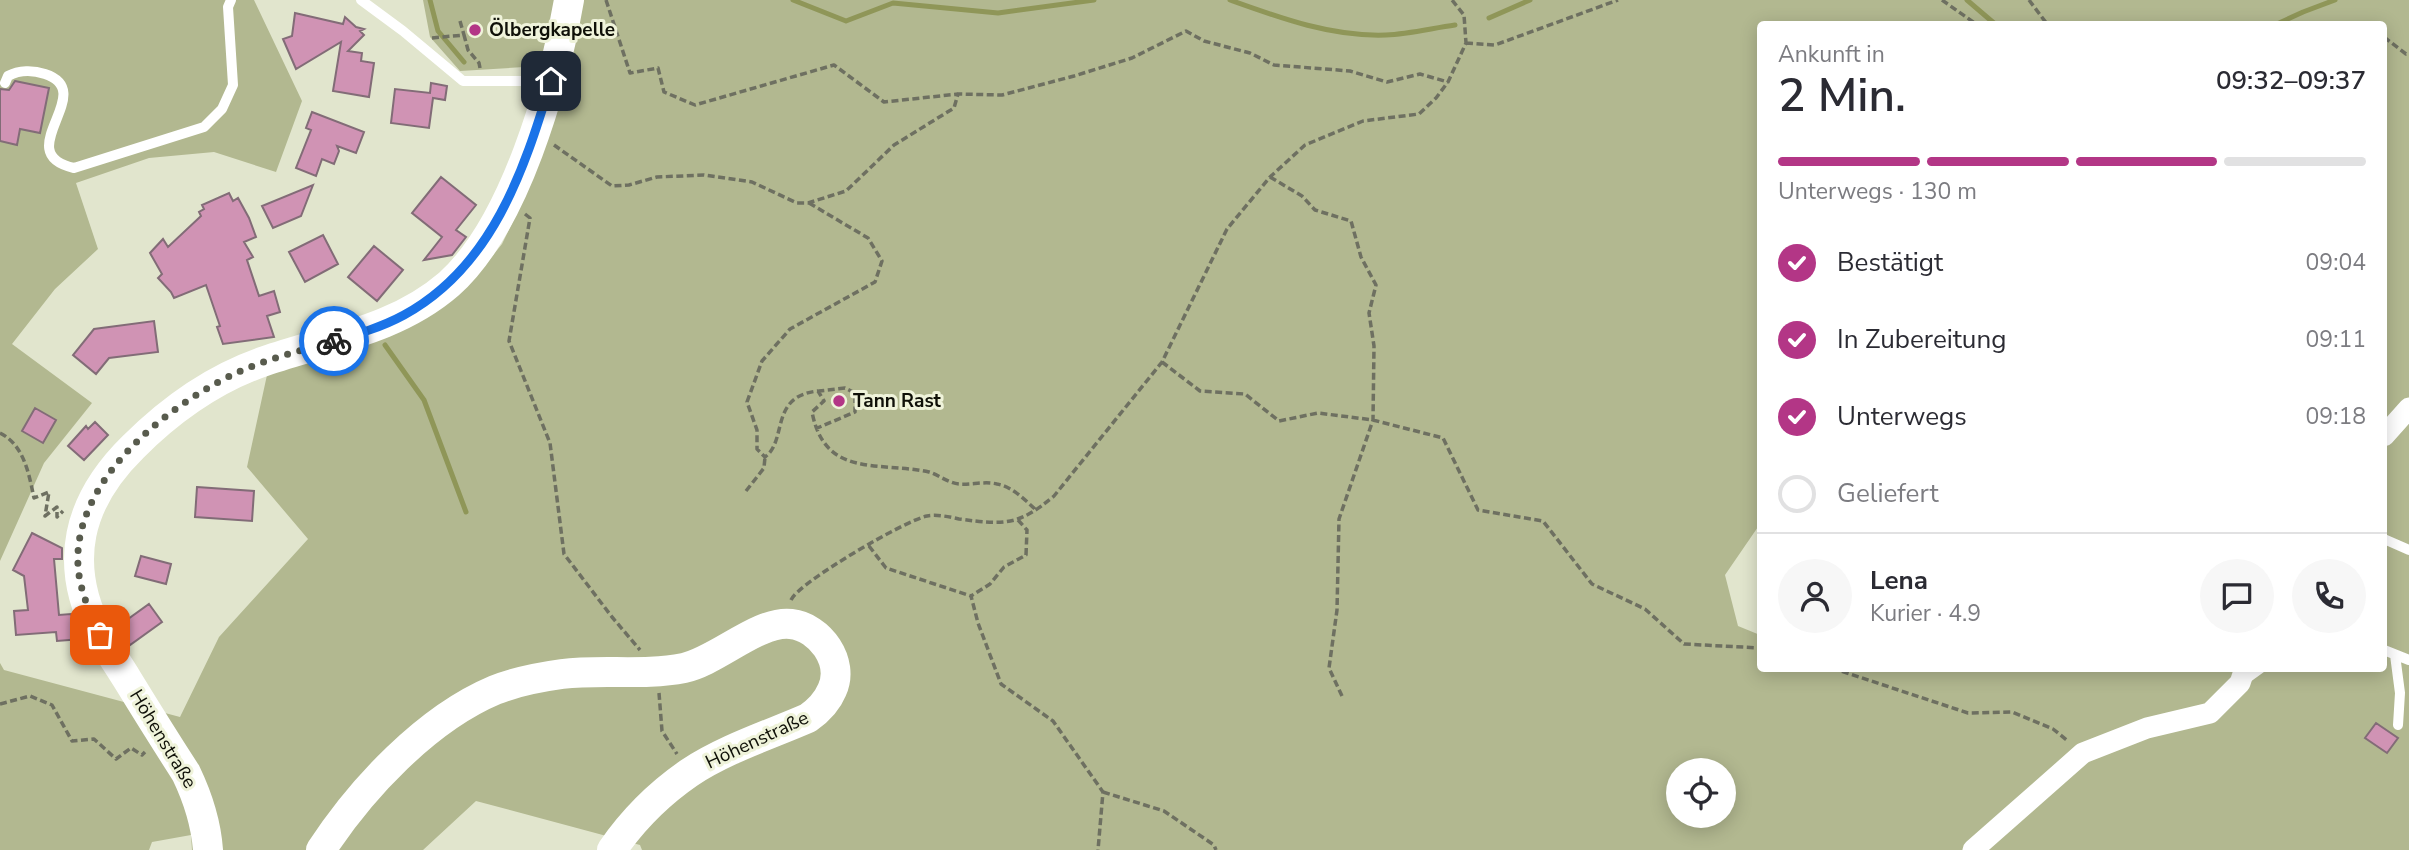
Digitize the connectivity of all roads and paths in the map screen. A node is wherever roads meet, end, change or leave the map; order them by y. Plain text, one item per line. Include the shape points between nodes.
1 (231, 0) edge
2 (361, 0) edge
3 (569, 0) edge
4 (606, 0) edge
5 (1452, 0) edge
6 (1618, 0) edge
7 (1942, 0) edge
8 (2029, 0) edge
9 (460, 21) dead end
10 (1972, 21) edge
11 (2045, 21) edge
12 (464, 36) junction
13 (436, 38) dead end
14 (2387, 39) edge
15 (1466, 43) junction
16 (2409, 53) edge
17 (482, 81) junction
18 (551, 81) junction
19 (1448, 82) junction
20 (5, 83) dead end
21 (958, 94) junction
22 (535, 132) junction
23 (1270, 177) junction
24 (508, 198) junction
25 (808, 203) junction
26 (1162, 362) junction
27 (818, 391) junction
28 (2409, 408) edge
29 (1373, 420) junction
30 (815, 429) junction
31 (0, 433) edge
32 (2387, 433) edge
33 (765, 457) junction
34 (746, 491) dead end
35 (90, 506) junction
36 (1036, 510) junction
37 (1018, 520) junction
38 (2387, 539) edge
39 (868, 545) junction
40 (2409, 550) edge
41 (971, 596) junction
42 (781, 623) junction
43 (1757, 649) edge
44 (2387, 651) edge
45 (2395, 655) junction
46 (2409, 660) edge
47 (658, 671) junction
48 (1844, 672) edge
49 (2243, 676) edge
50 (1342, 696) dead end
51 (0, 704) edge
52 (2398, 725) dead end
53 (163, 737) junction
54 (2083, 754) junction
55 (690, 773) junction
56 (1103, 792) junction
57 (208, 850) edge
58 (321, 850) edge
59 (612, 850) edge
60 (1098, 850) edge
61 (1216, 850) edge
62 (1973, 850) edge

1 - 20 lane via 233,85 222,109 204,127 74,168 60,165 48,146 64,102 58,81 40,72 17,71
2 - 17 lane via 463,81
3 - 18 street, Höhenstraße
4 - 21 path via 630,73 658,68 664,92 695,105 835,65 884,102
5 - 15 path via 1464,15
6 - 15 path via 1495,45
7 - 10 path
8 - 11 path
9 - 12 path
12 - 13 path
12 - 17 path via 479,63
14 - 16 path
15 - 19 path
17 - 18 lane
18 - 22 street, Höhenstraße
19 - 21 path via 1420,74 1387,82 1350,71 1274,65 1186,31 1132,58 1074,76 1002,95
19 - 23 path via 1419,114 1363,121 1305,145
21 - 25 path via 954,108 894,145 846,191
22 - 24 street, Höhenstraße
22 - 25 path via 612,186 657,177 704,175 752,182 797,203
23 - 26 path via 1227,229
23 - 29 path via 1302,196 1315,210 1351,221 1376,285 1369,313 1374,346
24 - 35 street, Höhenstraße via 493,229 449,284 386,324 262,362 205,390 113,466
24 - 47 path via 530,218 509,341 550,443 564,554
25 - 33 path via 869,238 882,261 874,282 790,328 762,361 747,402 757,430 757,449
26 - 29 path via 1200,391 1245,394 1279,421 1318,413
26 - 36 path via 1054,496
27 - 30 path via 824,401 812,412
27 - 30 path via 845,388 855,393 855,412
27 - 33 path via 803,393 789,405 772,452
28 - 32 street
29 - 43 path via 1443,438 1478,510 1543,521 1592,584 1645,610 1684,644
29 - 50 path via 1339,519 1337,610 1329,668
30 - 36 path via 825,446 852,464 930,472 956,484 997,484 1017,493
31 - 35 path via 10,439 26,463 34,498 49,492 45,516 57,507 57,517 76,498
33 - 34 path via 764,468
35 - 53 street, Höhenstraße via 79,546 81,587 100,635
36 - 37 path
37 - 39 path via 990,523 930,515 904,523
37 - 41 path via 1027,530 1026,555 1004,567 990,584
38 - 40 lane
39 - 41 path via 886,568
39 - 42 path via 794,594
41 - 56 path via 1001,684 1053,722
42 - 47 street via 697,664
42 - 55 street, Höhenstraße via 814,632 827,647 836,672 832,690 808,718
44 - 45 lane
45 - 46 lane
45 - 52 lane
47 - 55 path via 662,731
47 - 58 street via 563,674 477,698 378,776
48 - 54 path via 1968,713 2012,712 2053,729
49 - 54 street via 2210,713 2147,728
51 - 53 path via 30,696 52,705 72,741 94,739 116,759 131,748 142,755
53 - 57 street, Höhenstraße via 196,794
54 - 62 street
55 - 59 street, Höhenstraße via 649,808
56 - 60 path
56 - 61 path via 1164,811

